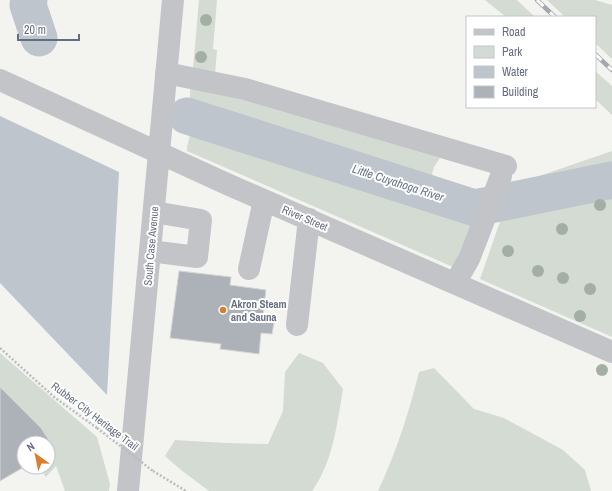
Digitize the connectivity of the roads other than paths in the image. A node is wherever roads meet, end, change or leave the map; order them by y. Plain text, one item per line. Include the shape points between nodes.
1 (173, 0) edge
2 (166, 76) junction
3 (0, 80) edge
4 (159, 153) junction
5 (264, 200) junction
6 (154, 212) junction
7 (309, 219) junction
8 (150, 251) junction
9 (249, 269) dead end
10 (455, 283) junction
11 (297, 325) dead end
12 (612, 352) edge
13 (128, 491) edge

1 - 2 street, South Case Avenue
2 - 4 street, South Case Avenue
2 - 10 street via 245,89 503,171 469,259
3 - 4 street, River Street
4 - 5 street, River Street
4 - 6 street, South Case Avenue
5 - 7 street, River Street
5 - 9 street
6 - 8 street, South Case Avenue
6 - 8 street via 201,220 196,257
7 - 10 street, River Street
7 - 11 street
8 - 13 street, South Case Avenue
10 - 12 street, River Street

